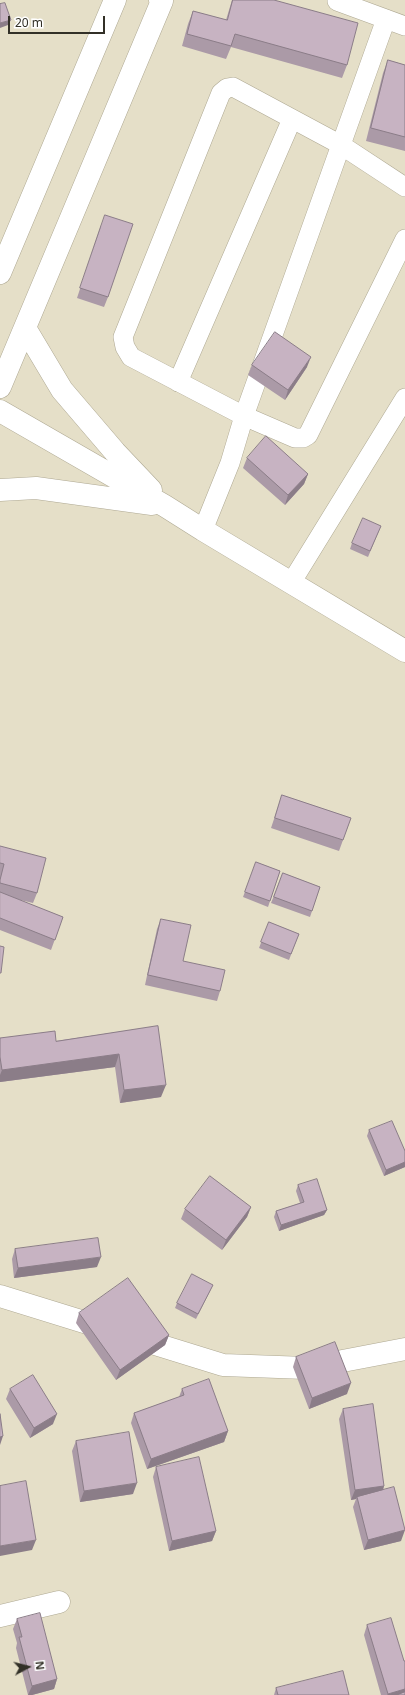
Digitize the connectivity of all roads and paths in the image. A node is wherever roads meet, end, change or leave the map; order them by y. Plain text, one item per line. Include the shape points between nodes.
1 (115, 0) edge
2 (160, 0) edge
3 (336, 1) edge
4 (386, 19) junction
5 (405, 26) edge
6 (292, 119) junction
7 (341, 145) junction
8 (405, 187) edge
9 (405, 238) edge
10 (0, 273) edge
11 (24, 328) junction
12 (178, 382) junction
13 (0, 387) edge
14 (405, 398) edge
15 (0, 411) edge
16 (244, 416) junction
17 (0, 490) edge
18 (165, 506) junction
19 (204, 530) junction
20 (291, 583) junction
21 (405, 651) edge
22 (0, 1296) edge
23 (405, 1349) edge
24 (59, 1602) dead end
25 (0, 1616) edge

1 - 10 main road
2 - 11 main road via 162,1
3 - 4 lane
4 - 5 lane
4 - 7 lane
6 - 7 lane
6 - 12 lane
6 - 12 lane via 233,87 221,93 123,337 131,357
7 - 8 lane
7 - 16 lane
9 - 16 lane via 308,435 295,438
11 - 13 main road
11 - 18 main road via 62,390
12 - 16 lane
14 - 20 lane
15 - 18 main road
16 - 19 lane via 230,463
17 - 18 main road via 36,488
18 - 19 main road
19 - 20 main road
20 - 21 main road
22 - 23 main road via 223,1365 306,1368
24 - 25 main road

